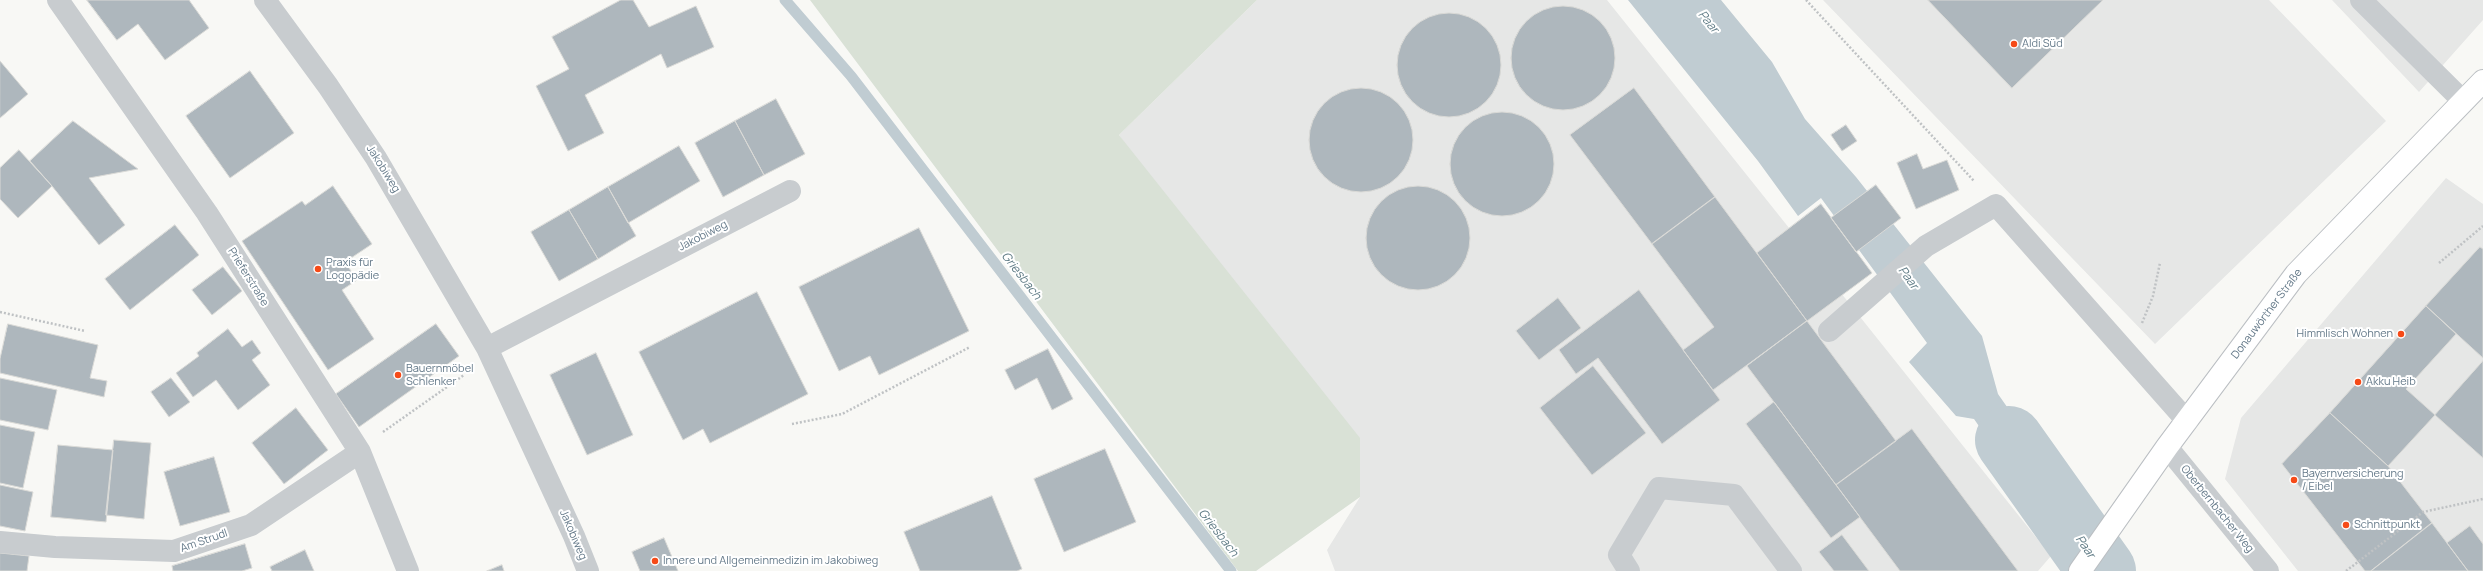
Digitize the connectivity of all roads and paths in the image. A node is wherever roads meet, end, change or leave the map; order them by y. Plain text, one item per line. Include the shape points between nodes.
1 (58, 0) edge
2 (265, 0) edge
3 (1806, 0) edge
4 (2361, 0) edge
5 (2483, 81) edge
6 (2463, 101) junction
7 (790, 191) dead end
8 (1996, 205) junction
9 (2483, 226) edge
10 (2160, 262) dead end
11 (2439, 263) dead end
12 (0, 312) edge
13 (1829, 330) dead end
14 (85, 331) dead end
15 (970, 347) dead end
16 (2128, 355) junction
17 (491, 357) junction
18 (2187, 421) junction
19 (792, 424) dead end
20 (2167, 448) junction
21 (360, 452) junction
22 (2483, 499) edge
23 (0, 542) edge
24 (408, 571) edge
25 (588, 571) edge
26 (1629, 571) edge
27 (1791, 571) edge
28 (2080, 571) edge
29 (2268, 571) edge
30 (2346, 571) edge

1 - 21 street, Prieferstraße via 207,213
2 - 17 street, Jakobiweg via 328,86 376,158
3 - 8 path
4 - 6 street
5 - 6 main road, Donauwörther Straße
6 - 18 main road, Donauwörther Straße via 2296,274
7 - 17 street, Jakobiweg
8 - 13 street via 1926,246
8 - 16 street
9 - 11 path
10 - 16 path via 2154,296
12 - 14 path
15 - 19 path via 842,414
16 - 18 street
17 - 21 path via 383,432
17 - 25 street, Jakobiweg
18 - 20 main road, Donauwörther Straße
20 - 28 main road, Donauwörther Straße
20 - 29 street, Oberbernbacher Weg
21 - 23 street, Am Strudl via 251,525 174,551 55,547
21 - 24 street, Prieferstraße
22 - 30 path via 2423,512
26 - 27 street via 1619,556 1659,488 1734,495

